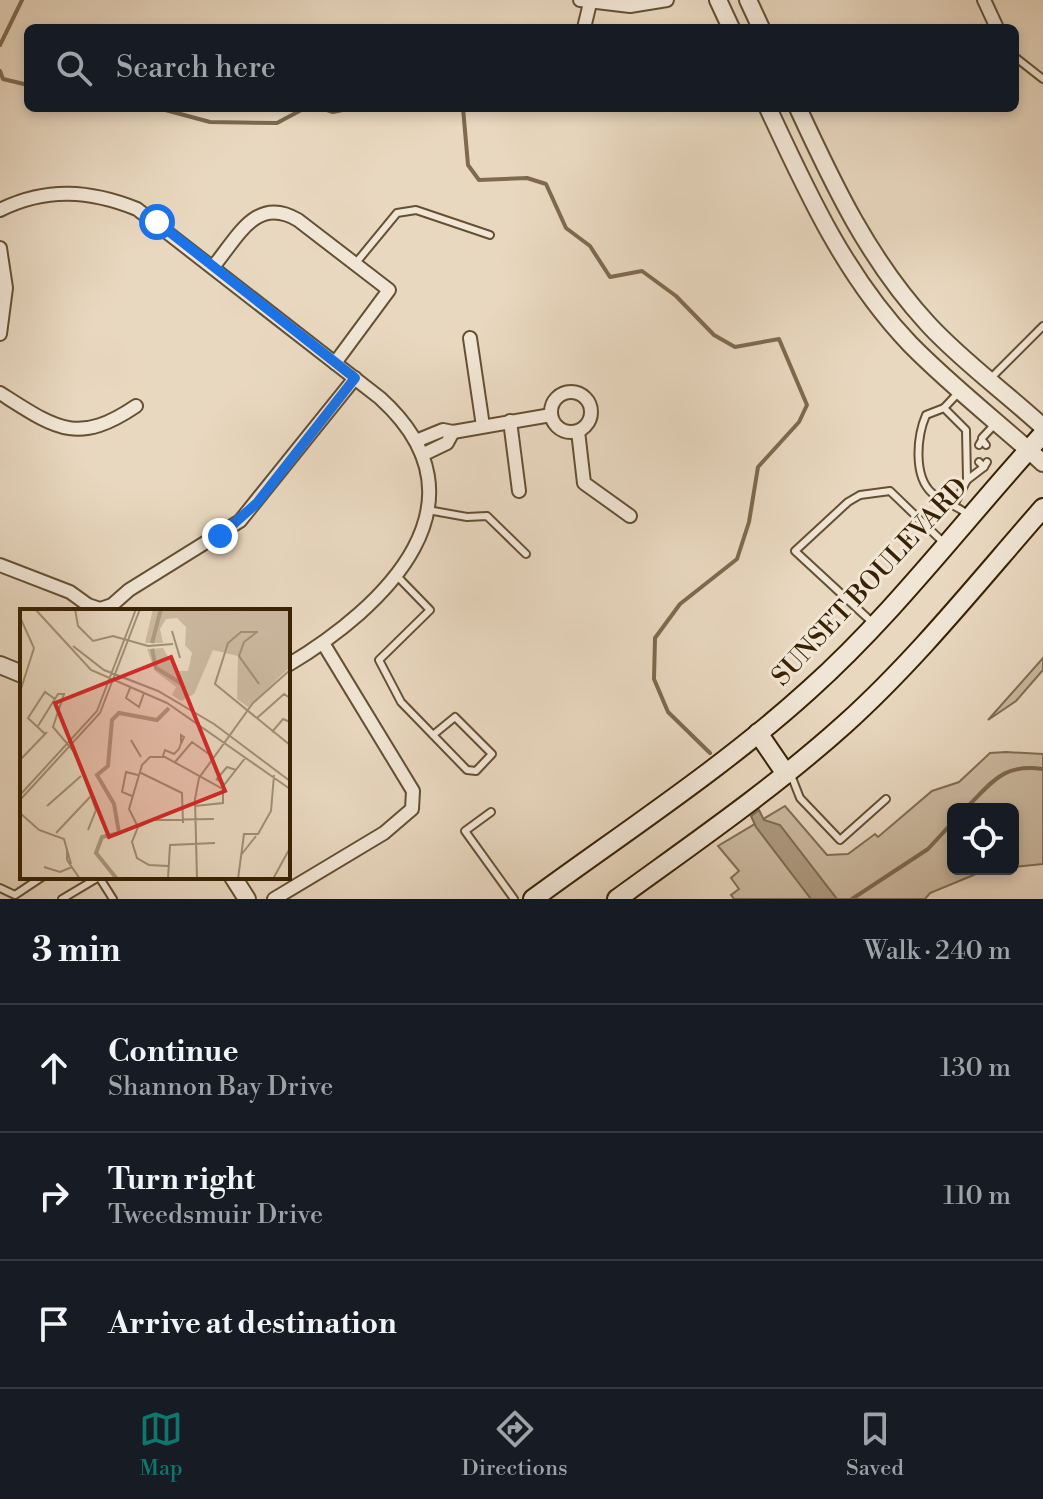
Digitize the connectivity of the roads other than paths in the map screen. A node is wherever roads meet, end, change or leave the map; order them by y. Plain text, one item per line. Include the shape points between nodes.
1 (667, 0) edge
2 (718, 0) edge
3 (748, 0) edge
4 (984, 0) edge
5 (585, 1) edge
6 (584, 24) edge
7 (729, 24) edge
8 (759, 24) edge
9 (995, 24) edge
10 (1019, 60) edge
11 (1043, 79) edge
12 (770, 112) edge
13 (800, 112) edge
14 (0, 210) edge
15 (490, 235) dead end
16 (0, 248) edge
17 (355, 264) junction
18 (213, 267) junction
19 (1043, 326) edge
20 (0, 334) edge
21 (470, 338) dead end
22 (335, 363) junction
23 (355, 378) junction
24 (990, 379) junction
25 (961, 390) junction
26 (0, 393) edge
27 (136, 406) dead end
28 (944, 408) junction
29 (551, 415) junction
30 (510, 421) junction
31 (997, 422) junction
32 (483, 426) junction
33 (1043, 427) edge
34 (966, 430) junction
35 (578, 431) junction
36 (453, 432) junction
37 (1043, 434) edge
38 (416, 441) junction
39 (422, 455) junction
40 (1036, 456) edge
41 (983, 464) dead end
42 (967, 480) junction
43 (519, 491) dead end
44 (955, 503) junction
45 (1043, 508) edge
46 (428, 510) junction
47 (630, 516) dead end
48 (970, 516) junction
49 (945, 544) junction
50 (526, 554) dead end
51 (0, 565) edge
52 (397, 576) junction
53 (874, 624) junction
54 (323, 643) junction
55 (290, 664) edge
56 (0, 665) edge
57 (20, 673) edge
58 (758, 733) junction
59 (433, 735) junction
60 (788, 773) junction
61 (886, 799) dead end
62 (491, 812) dead end
63 (39, 879) edge
64 (96, 879) edge
65 (100, 879) edge
66 (234, 879) edge
67 (0, 888) edge
68 (62, 899) edge
69 (113, 899) edge
70 (247, 899) edge
71 (274, 899) edge
72 (514, 899) edge
73 (533, 899) edge
74 (617, 899) edge

1 - 5 street via 630,6
2 - 7 street
3 - 8 street
4 - 9 street
5 - 6 street
10 - 11 lane
12 - 25 street via 831,239 856,276 911,345
13 - 24 street via 877,261 930,326
14 - 18 street via 39,195 89,193 137,209
15 - 17 lane via 416,210 397,213
16 - 20 street via 6,288
17 - 18 street via 298,220 270,209 255,217
17 - 22 street via 389,290
18 - 22 street
19 - 24 lane
21 - 32 street
22 - 23 street
23 - 38 street via 399,416
23 - 51 street via 240,521 112,605 88,605 70,592
24 - 33 street
25 - 28 lane
25 - 31 street
26 - 27 street via 61,429 81,431
28 - 34 lane
28 - 44 lane via 926,415 918,434 922,476 930,492
29 - 30 street
29 - 35 street via 559,428
29 - 35 street via 561,394 584,395 591,416
30 - 32 street
30 - 43 street
31 - 34 lane via 982,442
31 - 40 street
32 - 36 street
34 - 42 lane
35 - 47 street via 584,483
36 - 38 street via 443,430
36 - 39 street via 447,443
37 - 40 main road, SUNSET BOULEVARD
38 - 39 street
39 - 46 street
40 - 48 main road, SUNSET BOULEVARD
41 - 42 lane
42 - 44 lane
44 - 48 lane
45 - 60 main road via 879,692
46 - 50 lane via 487,516
46 - 52 street via 420,540
48 - 49 main road, SUNSET BOULEVARD
49 - 53 main road, SUNSET BOULEVARD
49 - 53 lane via 890,491 848,502 795,551
52 - 54 street
52 - 59 lane via 430,610 379,660 401,702
53 - 58 main road, SUNSET BOULEVARD via 810,690
54 - 55 street
54 - 71 street via 413,791 412,809 384,833
56 - 57 street
58 - 60 main road
58 - 73 main road, SUNSET BOULEVARD
59 - 59 lane via 472,772 492,754 455,717
60 - 61 lane via 800,798 840,840
60 - 74 main road
62 - 72 lane via 465,831
63 - 67 lane via 15,895
64 - 68 lane
65 - 69 lane
66 - 70 street

